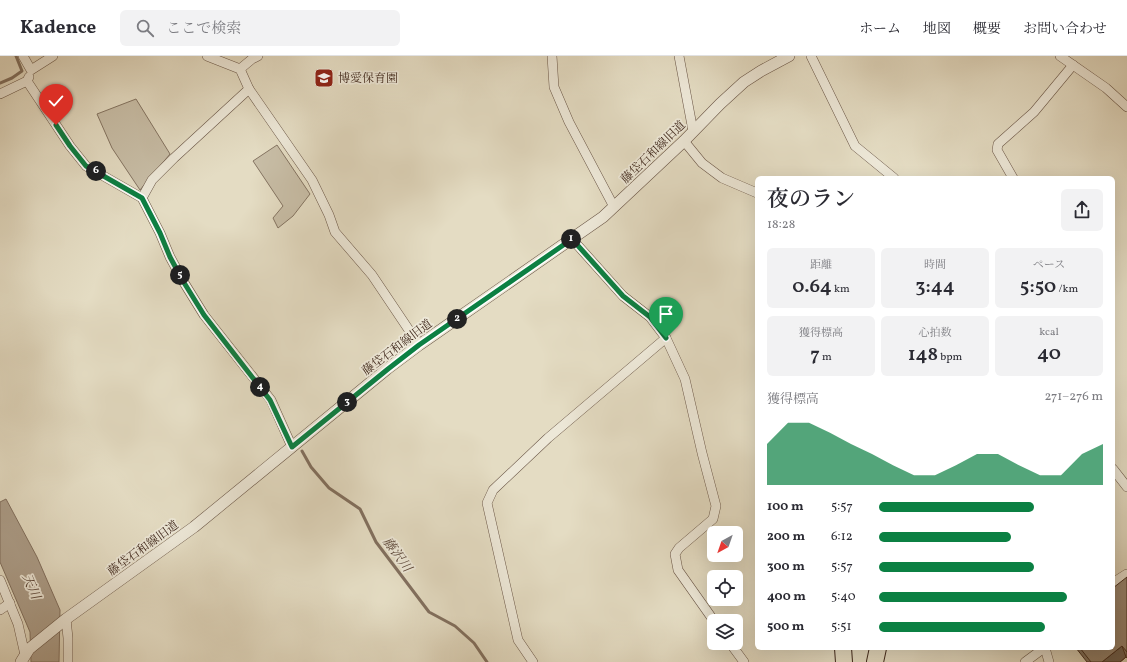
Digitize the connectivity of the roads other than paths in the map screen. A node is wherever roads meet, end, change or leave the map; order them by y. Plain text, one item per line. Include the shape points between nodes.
1 (23, 56) edge
2 (53, 56) edge
3 (207, 56) edge
4 (258, 56) edge
5 (552, 56) edge
6 (679, 56) edge
7 (789, 56) edge
8 (811, 56) edge
9 (1060, 56) edge
10 (1073, 65) junction
11 (240, 69) junction
12 (31, 70) junction
13 (27, 81) junction
14 (249, 89) junction
15 (0, 94) edge
16 (1127, 106) edge
17 (693, 131) junction
18 (684, 142) junction
19 (892, 176) edge
20 (1012, 176) edge
21 (755, 192) edge
22 (142, 198) junction
23 (614, 207) junction
24 (572, 239) junction
25 (666, 338) junction
26 (419, 345) junction
27 (292, 447) junction
28 (1115, 472) edge
29 (1127, 487) edge
30 (1127, 575) edge
31 (0, 580) edge
32 (1115, 583) edge
33 (10, 603) junction
34 (0, 610) edge
35 (709, 614) edge
36 (63, 621) junction
37 (735, 650) edge
38 (843, 650) edge
39 (878, 650) edge
40 (1041, 650) edge
41 (1045, 650) edge
42 (25, 655) edge
43 (68, 662) edge
44 (533, 662) edge
45 (744, 662) edge
46 (844, 662) edge
47 (875, 662) edge
48 (1025, 662) edge
49 (1049, 662) edge

1 - 12 street
2 - 12 street
3 - 11 street
4 - 11 street
5 - 23 street via 554,87 569,122
6 - 17 street
7 - 17 street, 藤垈石和線旧道 via 744,82
8 - 19 street via 855,146
9 - 10 street
10 - 16 street
10 - 20 street via 1034,112 998,144 997,150
11 - 14 street
12 - 13 street
13 - 15 street
13 - 22 street via 86,166
14 - 22 street via 152,180
14 - 26 street via 312,180 335,232 372,275
17 - 18 street, 藤垈石和線旧道
18 - 21 street via 702,163 722,178
18 - 23 street, 藤垈石和線旧道
22 - 27 street via 187,288 204,315 270,400
23 - 24 street, 藤垈石和線旧道
24 - 25 street via 623,296 650,317
24 - 26 street, 藤垈石和線旧道
25 - 35 street via 685,379 716,506 713,519 675,554 678,570
25 - 44 street via 548,438 493,490 487,503 518,640
26 - 27 street, 藤垈石和線旧道
27 - 36 street, 藤垈石和線旧道 via 194,527
28 - 29 street
30 - 32 street
31 - 33 street
33 - 34 street
33 - 42 street
36 - 42 street, 藤垈石和線旧道
36 - 43 street via 68,638
37 - 45 street
38 - 46 highway
39 - 47 highway
40 - 48 street
41 - 49 street

